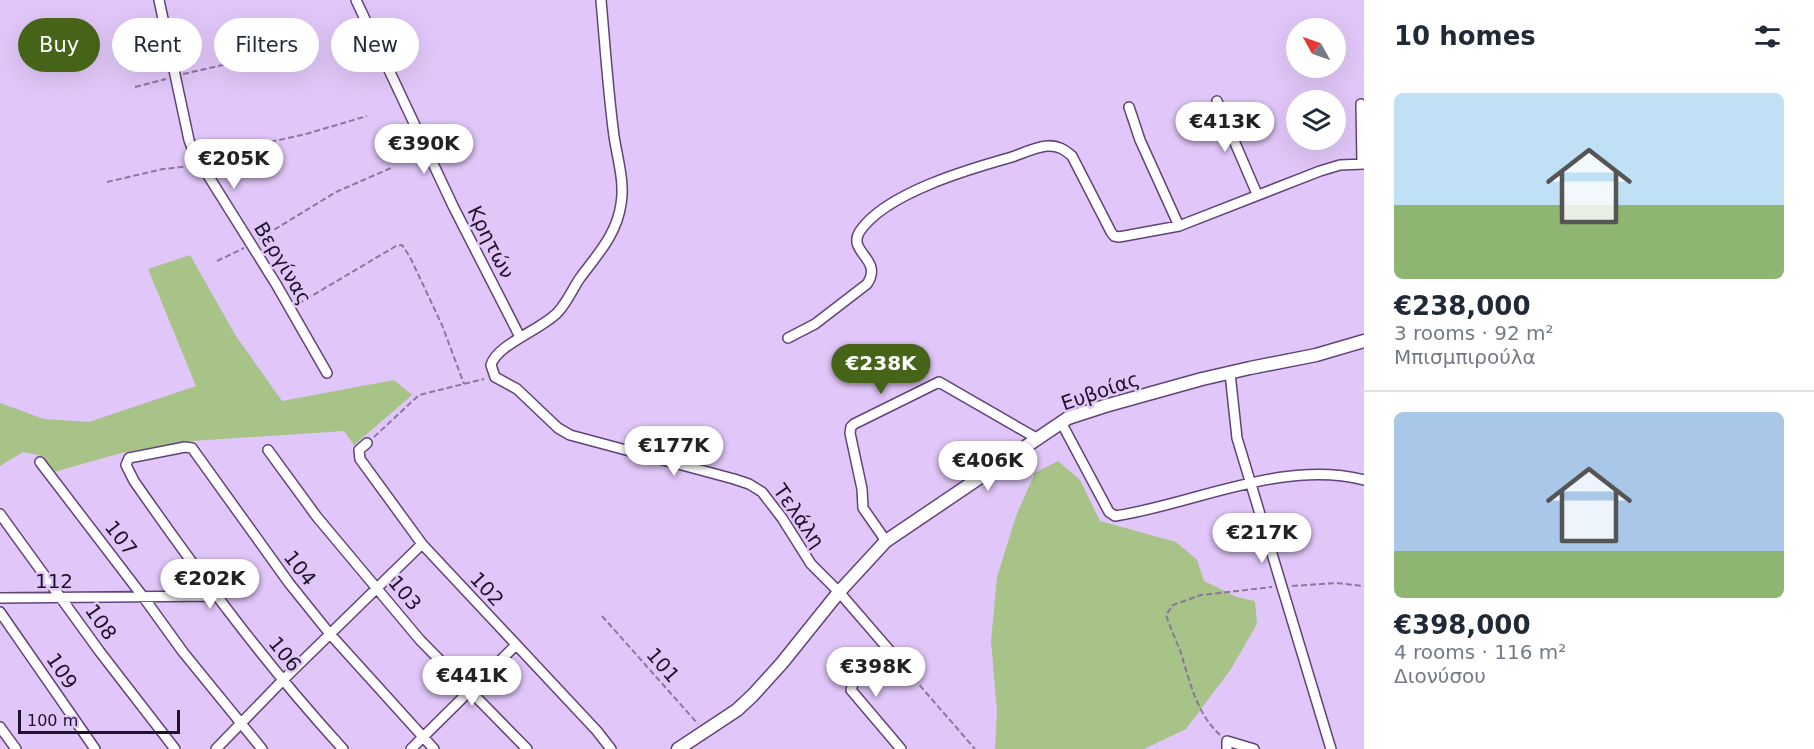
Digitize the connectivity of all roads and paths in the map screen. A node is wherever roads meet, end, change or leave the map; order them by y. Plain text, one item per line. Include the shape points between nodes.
1 (159, 0) edge
2 (356, 0) edge
3 (600, 0) edge
4 (214, 67) edge
5 (176, 76) junction
6 (135, 87) dead end
7 (1217, 101) dead end
8 (1361, 104) dead end
9 (1129, 106) dead end
10 (367, 117) dead end
11 (1363, 164) edge
12 (203, 165) junction
13 (391, 168) dead end
14 (106, 182) dead end
15 (1257, 194) junction
16 (1179, 226) junction
17 (250, 245) junction
18 (217, 261) dead end
19 (290, 309) junction
20 (520, 337) junction
21 (788, 338) dead end
22 (1364, 341) edge
23 (327, 373) dead end
24 (1230, 373) junction
25 (495, 377) junction
26 (464, 384) junction
27 (1062, 424) junction
28 (1038, 439) junction
29 (367, 443) joint
30 (268, 450) dead end
31 (129, 458) joint
32 (40, 462) dead end
33 (1364, 480) edge
34 (1250, 482) junction
35 (0, 514) edge
36 (886, 541) junction
37 (422, 544) junction
38 (1283, 586) junction
39 (1364, 586) edge
40 (377, 588) junction
41 (839, 592) junction
42 (216, 596) junction
43 (0, 598) edge
44 (144, 598) junction
45 (63, 599) junction
46 (0, 612) edge
47 (602, 616) dead end
48 (330, 634) junction
49 (515, 646) junction
50 (890, 651) junction
51 (283, 680) junction
52 (470, 690) junction
53 (241, 723) junction
54 (0, 727) edge
55 (704, 731) junction
56 (423, 738) junction
57 (1227, 745) edge
58 (16, 749) edge
59 (95, 749) edge
60 (175, 749) edge
61 (216, 749) edge
62 (261, 749) edge
63 (344, 749) edge
64 (411, 749) edge
65 (434, 749) edge
66 (526, 749) edge
67 (611, 749) edge
68 (678, 749) edge
69 (902, 749) edge
70 (975, 749) edge
71 (1254, 749) edge
72 (1331, 749) edge

1 - 5 street, Βεργίνας
2 - 20 street, Κρητών
3 - 20 street via 622,202 604,248 562,307 551,320
4 - 5 path
5 - 6 path
5 - 12 street, Βεργίνας via 189,140
7 - 15 street
8 - 11 street
9 - 16 street
10 - 12 path via 252,146
11 - 15 street via 1340,165
12 - 14 path
12 - 17 street, Βεργίνας
13 - 17 path via 336,192
15 - 16 street
16 - 21 street via 1114,236 1072,156 1047,146 964,171 875,216 857,238 872,271 867,284 815,324
17 - 18 path
17 - 19 street, Βεργίνας
19 - 23 street, Βεργίνας
19 - 26 path via 402,245 442,325
20 - 25 street via 493,360
22 - 24 street, Ευβοίας
24 - 27 street, Ευβοίας via 1105,406 1068,418
24 - 34 street via 1237,438
25 - 26 path
25 - 41 street, Τελάλη via 517,389 570,435 756,488 775,508 811,564
26 - 29 path via 419,395
27 - 28 street, Ευβοίας
27 - 34 street via 1113,515
28 - 36 street, Ευβοίας
28 - 36 street via 939,382 854,424 850,432 863,508
29 - 37 street, 102 via 359,450 360,459
30 - 40 street, 103 via 316,517
31 - 42 street, 106 via 126,465 134,481
31 - 48 street, 104 via 192,448
32 - 44 street, 107
33 - 34 street via 1319,475
34 - 38 street
35 - 45 street, 108
36 - 41 street, Ευβοίας
37 - 40 street
37 - 49 street, 102
38 - 39 path
38 - 57 path via 1201,595 1173,605 1166,615 1192,690 1213,729
38 - 72 street
40 - 48 street
40 - 52 street, 103 via 420,640
41 - 50 street, Τελάλη
41 - 55 street, Ευβοίας via 753,694 737,710
42 - 44 street, 112
42 - 51 street, 106
43 - 45 street, 112
44 - 45 street, 112
44 - 53 street, 107
45 - 60 street, 108
46 - 59 street, 109
47 - 55 path, 101
48 - 51 street
48 - 56 street, 104
49 - 52 street
49 - 67 street, 102
50 - 69 street via 854,681 851,690
50 - 70 path
51 - 53 street
51 - 63 street, 106
52 - 56 street
52 - 66 street, 103
53 - 61 street
53 - 62 street, 107
54 - 58 street
55 - 68 street, Ευβοίας
56 - 64 street
56 - 65 street, 104
57 - 71 street

